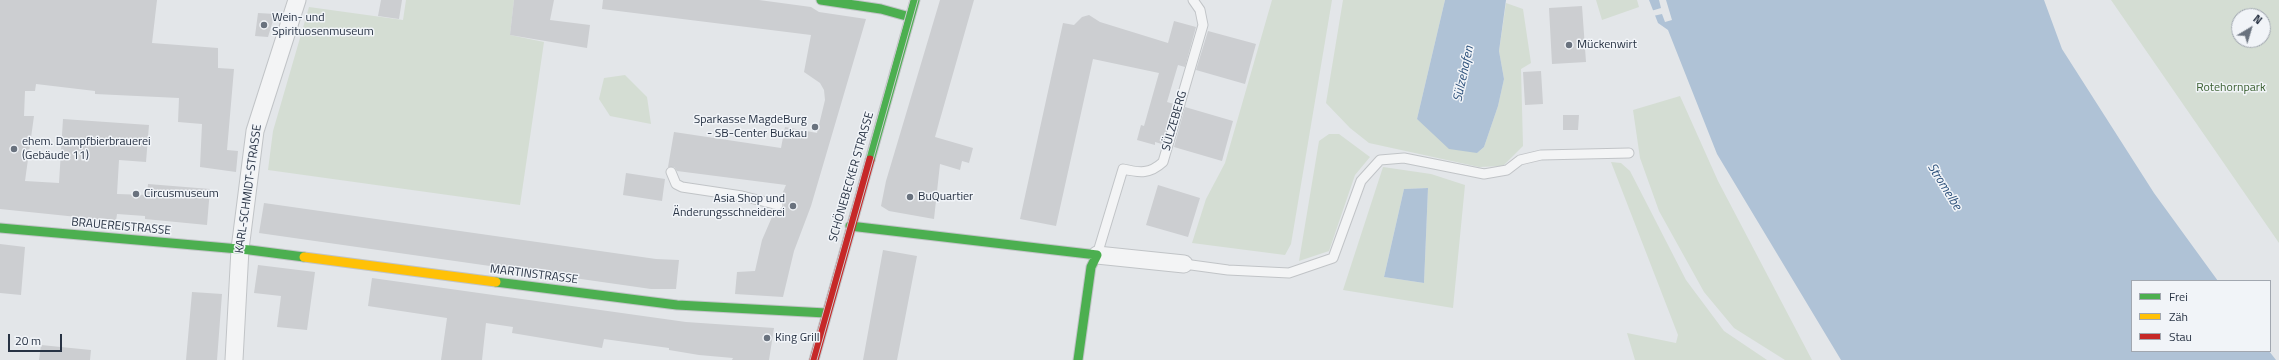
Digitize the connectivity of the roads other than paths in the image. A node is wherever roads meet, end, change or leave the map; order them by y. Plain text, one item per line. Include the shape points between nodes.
1 (297, 0) edge
2 (821, 0) edge
3 (915, 0) edge
4 (1193, 0) edge
5 (910, 18) junction
6 (1628, 152) dead end
7 (671, 172) dead end
8 (778, 205) dead end
9 (850, 226) junction
10 (0, 228) edge
11 (240, 249) junction
12 (1097, 255) junction
13 (1184, 264) joint
14 (826, 313) junction
15 (234, 360) edge
16 (814, 360) edge
17 (1078, 360) edge

1 - 11 street, KARL-SCHMIDT-STRASSE via 255,131
2 - 5 street via 881,9
3 - 5 street, SCHÖNEBECKER STRASSE
4 - 12 lane, SÜLZEBERG via 1200,10 1203,25 1163,162 1154,170 1140,173 1123,169
5 - 9 street, SCHÖNEBECKER STRASSE
6 - 13 lane via 1541,155 1520,160 1507,170 1484,174 1404,158 1380,160 1361,181 1333,258 1289,273 1228,270
7 - 8 lane via 676,184 682,187 742,196
9 - 12 street
9 - 14 street, SCHÖNEBECKER STRASSE
10 - 11 street, BRAUEREISTRASSE
11 - 14 street, MARTINSTRASSE via 677,305
11 - 15 street, KARL-SCHMIDT-STRASSE
12 - 13 street
12 - 17 street, SÜLZEBERG via 1091,267
14 - 16 street, SCHÖNEBECKER STRASSE

